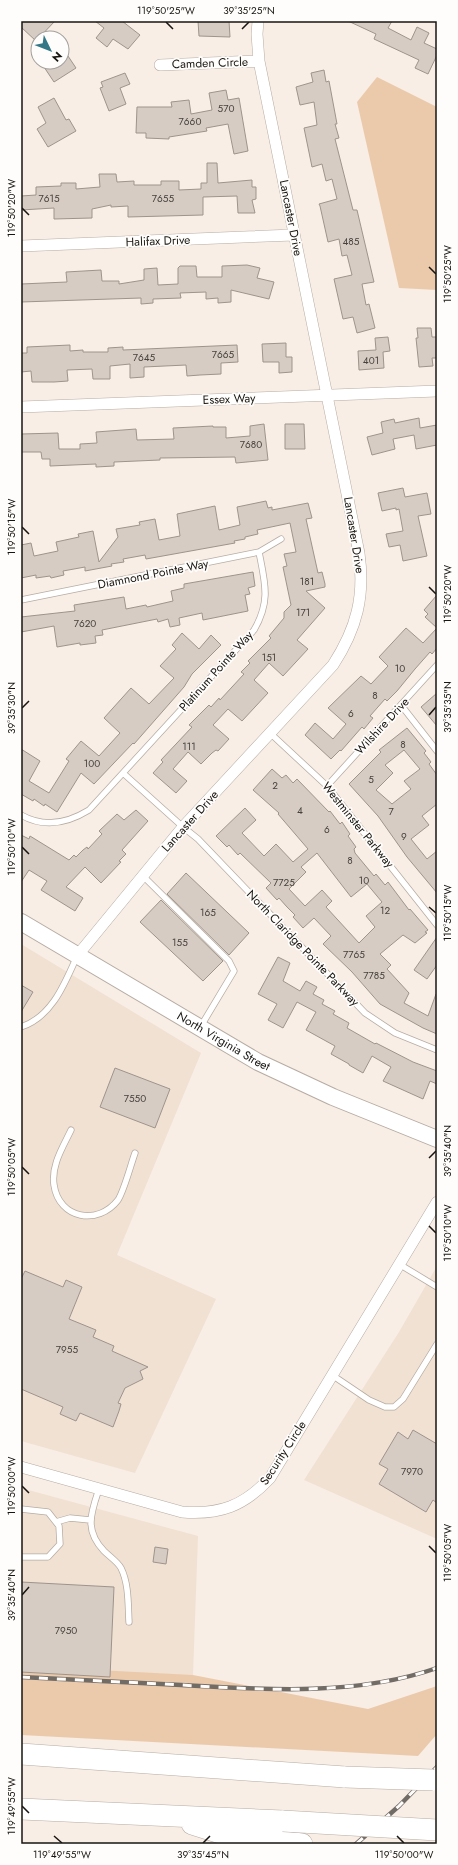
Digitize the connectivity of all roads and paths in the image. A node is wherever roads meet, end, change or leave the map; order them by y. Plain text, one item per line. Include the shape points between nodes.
1 (258, 21) edge
2 (259, 61) junction
3 (160, 65) dead end
4 (294, 236) junction
5 (21, 246) edge
6 (437, 391) edge
7 (327, 395) junction
8 (21, 407) edge
9 (281, 539) dead end
10 (259, 552) junction
11 (21, 600) edge
12 (437, 665) edge
13 (401, 705) junction
14 (270, 733) junction
15 (437, 751) edge
16 (124, 773) junction
17 (327, 786) junction
18 (21, 815) edge
19 (183, 827) junction
20 (143, 876) junction
21 (21, 922) edge
22 (437, 925) edge
23 (77, 956) junction
24 (21, 1027) edge
25 (200, 1028) junction
26 (437, 1050) edge
27 (71, 1130) dead end
28 (437, 1139) edge
29 (135, 1153) dead end
30 (437, 1202) edge
31 (399, 1264) junction
32 (437, 1288) edge
33 (437, 1344) edge
34 (332, 1375) junction
35 (21, 1467) edge
36 (99, 1489) junction
37 (21, 1509) edge
38 (90, 1520) junction
39 (56, 1522) junction
40 (21, 1557) edge
41 (129, 1622) dead end
42 (21, 1754) edge
43 (436, 1780) edge
44 (21, 1809) edge
45 (164, 1815) junction
46 (437, 1830) edge
47 (302, 1844) edge

1 - 2 street, Lancaster Drive
2 - 3 street, Camden Circle
2 - 4 street, Lancaster Drive
4 - 5 street, Halifax Drive
4 - 7 street, Lancaster Drive
6 - 7 street, Essex Way
7 - 8 street, Essex Way
7 - 14 street, Lancaster Drive via 359,552 361,589 358,609 350,635 333,665
9 - 10 lane, Diamnond Pointe Way
10 - 11 lane, Diamnond Pointe Way
10 - 16 lane, Platinum Pointe Way via 266,597 261,618 254,630
12 - 13 lane, Wilshire Drive
13 - 15 lane
13 - 17 lane, Wilshire Drive
14 - 17 lane, Westminster Parkway
14 - 19 street, Lancaster Drive
16 - 18 lane, Platinum Pointe Way via 89,810 77,817 51,823 38,822
16 - 19 lane, North Claridge Pointe Parkway
17 - 22 lane, Westminster Parkway
19 - 20 street, Lancaster Drive
19 - 26 lane, North Claridge Pointe Parkway via 198,839 365,1013 395,1033
20 - 23 street, Lancaster Drive
20 - 25 lane via 229,961 234,971
21 - 23 main road, North Virginia Street
23 - 24 lane via 65,983 42,1016
23 - 25 main road, North Virginia Street
25 - 28 main road, North Virginia Street via 258,1062 333,1097
27 - 29 lane via 56,1162 54,1184 58,1200 72,1213 91,1217 104,1212 119,1199
30 - 31 street, Security Circle
31 - 32 lane
31 - 34 street, Security Circle
33 - 34 lane via 403,1399 394,1406 386,1407 369,1400
34 - 36 street, Security Circle via 270,1478 247,1499 233,1506 199,1514 182,1512
35 - 36 street, Security Circle
36 - 38 lane
37 - 39 lane via 48,1512
38 - 39 lane via 70,1518
38 - 41 lane via 98,1544 121,1567 126,1581
39 - 40 lane via 59,1526 60,1544 52,1553 48,1557
42 - 43 highway, bridge via 345,1777
44 - 45 highway
45 - 46 highway, bridge
45 - 47 highway via 230,1836

